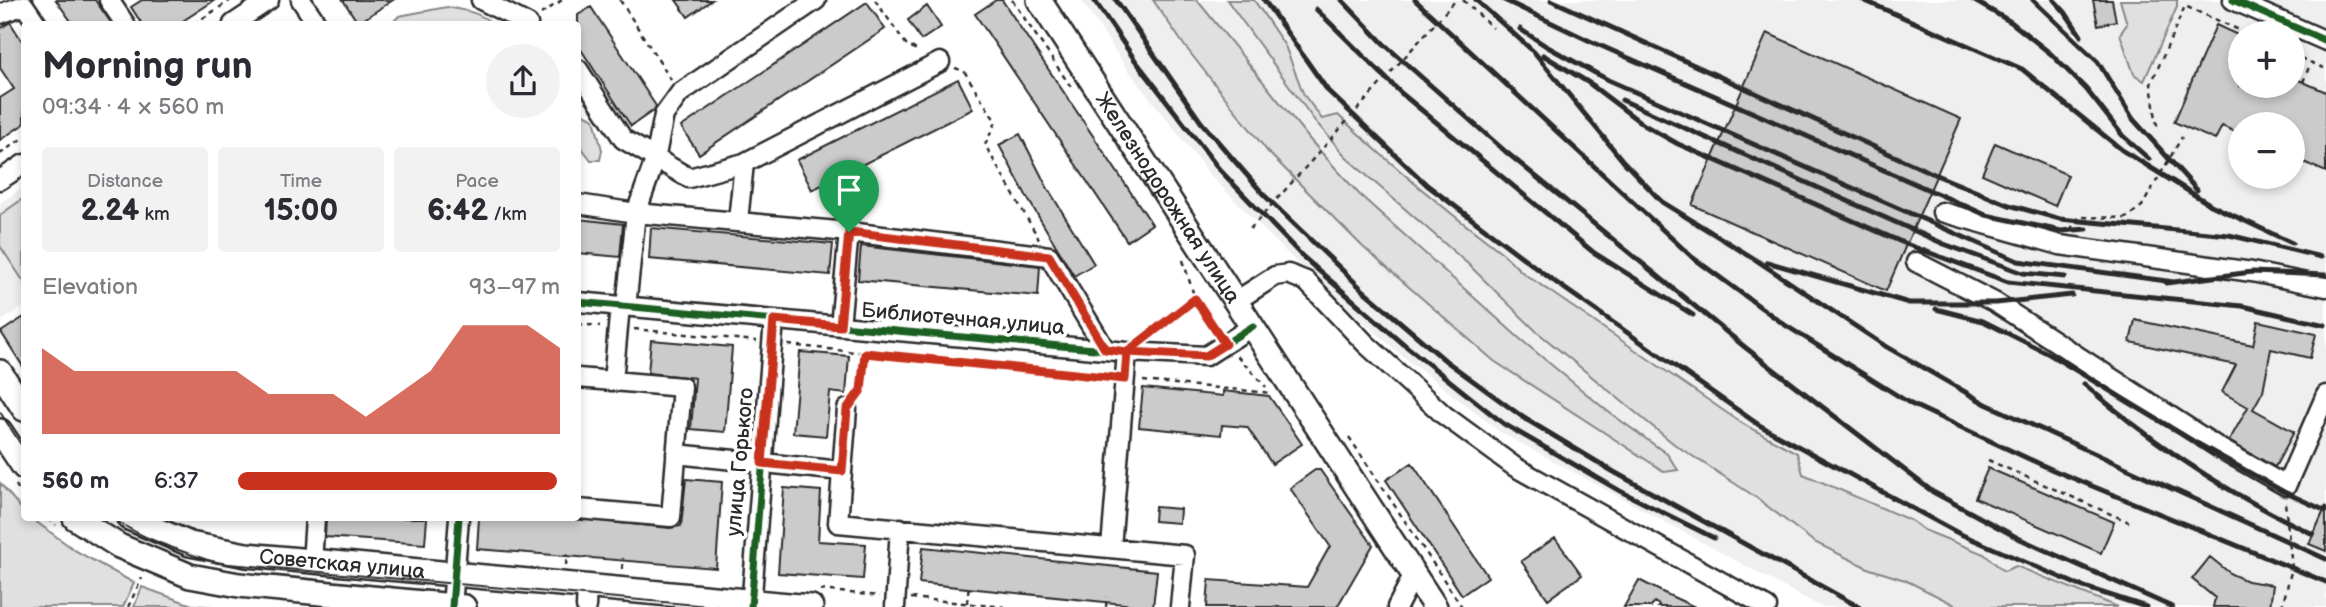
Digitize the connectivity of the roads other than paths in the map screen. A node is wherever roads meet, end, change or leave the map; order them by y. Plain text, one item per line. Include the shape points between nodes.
1 (108, 0) edge
2 (270, 0) edge
3 (301, 0) edge
4 (481, 0) edge
5 (816, 0) edge
6 (1039, 0) edge
7 (2233, 0) edge
8 (0, 14) edge
9 (35, 21) edge
10 (123, 21) edge
11 (238, 21) edge
12 (315, 21) edge
13 (521, 21) edge
14 (2326, 41) edge
15 (940, 62) road end
16 (581, 74) edge
17 (655, 160) junction
18 (744, 163) junction
19 (21, 166) edge
20 (0, 180) edge
21 (581, 204) edge
22 (1942, 212) dead end
23 (636, 213) junction
24 (738, 221) junction
25 (849, 232) junction
26 (1916, 262) dead end
27 (2326, 287) edge
28 (1236, 301) junction
29 (581, 302) edge
30 (623, 306) junction
31 (774, 320) junction
32 (840, 326) junction
33 (1253, 326) junction
34 (1105, 349) junction
35 (1127, 352) junction
36 (0, 372) edge
37 (581, 378) edge
38 (612, 381) junction
39 (2326, 395) edge
40 (21, 404) edge
41 (847, 409) road end
42 (0, 431) edge
43 (676, 454) junction
44 (21, 462) edge
45 (762, 463) junction
46 (842, 471) junction
47 (581, 509) edge
48 (80, 521) edge
49 (136, 521) edge
50 (315, 521) edge
51 (459, 521) edge
52 (900, 528) junction
53 (1111, 548) junction
54 (312, 562) junction
55 (1414, 574) junction
56 (455, 576) junction
57 (587, 597) edge
58 (751, 604) edge
59 (456, 607) edge
60 (811, 607) edge
61 (895, 607) edge
62 (1180, 607) edge
63 (1396, 607) edge
64 (1435, 607) edge
65 (1767, 607) edge

1 - 10 street
2 - 11 street
3 - 12 street
4 - 13 street
5 - 17 street via 680,93 664,115
6 - 28 main road, Железнодорожная улица
7 - 14 street
8 - 9 street via 24,5
15 - 18 street
16 - 17 street via 623,139
17 - 18 street via 689,178
17 - 23 street
18 - 24 street
19 - 20 street
21 - 23 street
22 - 27 street via 2060,244
23 - 24 street
23 - 30 street
24 - 25 street
25 - 32 street
25 - 34 street via 1049,256
26 - 39 street via 1996,303 2286,486
28 - 33 main road, Железнодорожная улица
28 - 65 street via 1276,276 1288,274 1306,281 1444,415 1516,467
29 - 30 street, Библиотечная улица
30 - 31 street, Библиотечная улица
30 - 38 street
31 - 32 street, Библиотечная улица
31 - 45 street, улица Горького
32 - 34 street, Библиотечная улица
33 - 35 street, Библиотечная улица via 1206,356
33 - 55 main road, Железнодорожная улица
34 - 35 street, Библиотечная улица
35 - 53 street
36 - 40 main road
37 - 38 street
38 - 43 street via 682,387
41 - 46 street
42 - 44 main road
43 - 45 street
43 - 47 street via 671,517
45 - 46 street
45 - 58 street, улица Горького
46 - 52 street via 838,523
48 - 59 main road, Советская улица via 118,546 190,576
49 - 54 main road, Советская улица via 190,544
50 - 54 street
51 - 56 street
52 - 53 street
52 - 61 street
53 - 62 street via 1185,555
54 - 56 main road, Советская улица
55 - 63 street
55 - 64 main road, Железнодорожная улица
56 - 57 main road, Советская улица
56 - 59 street
57 - 58 main road, Советская улица
58 - 60 main road, Советская улица

